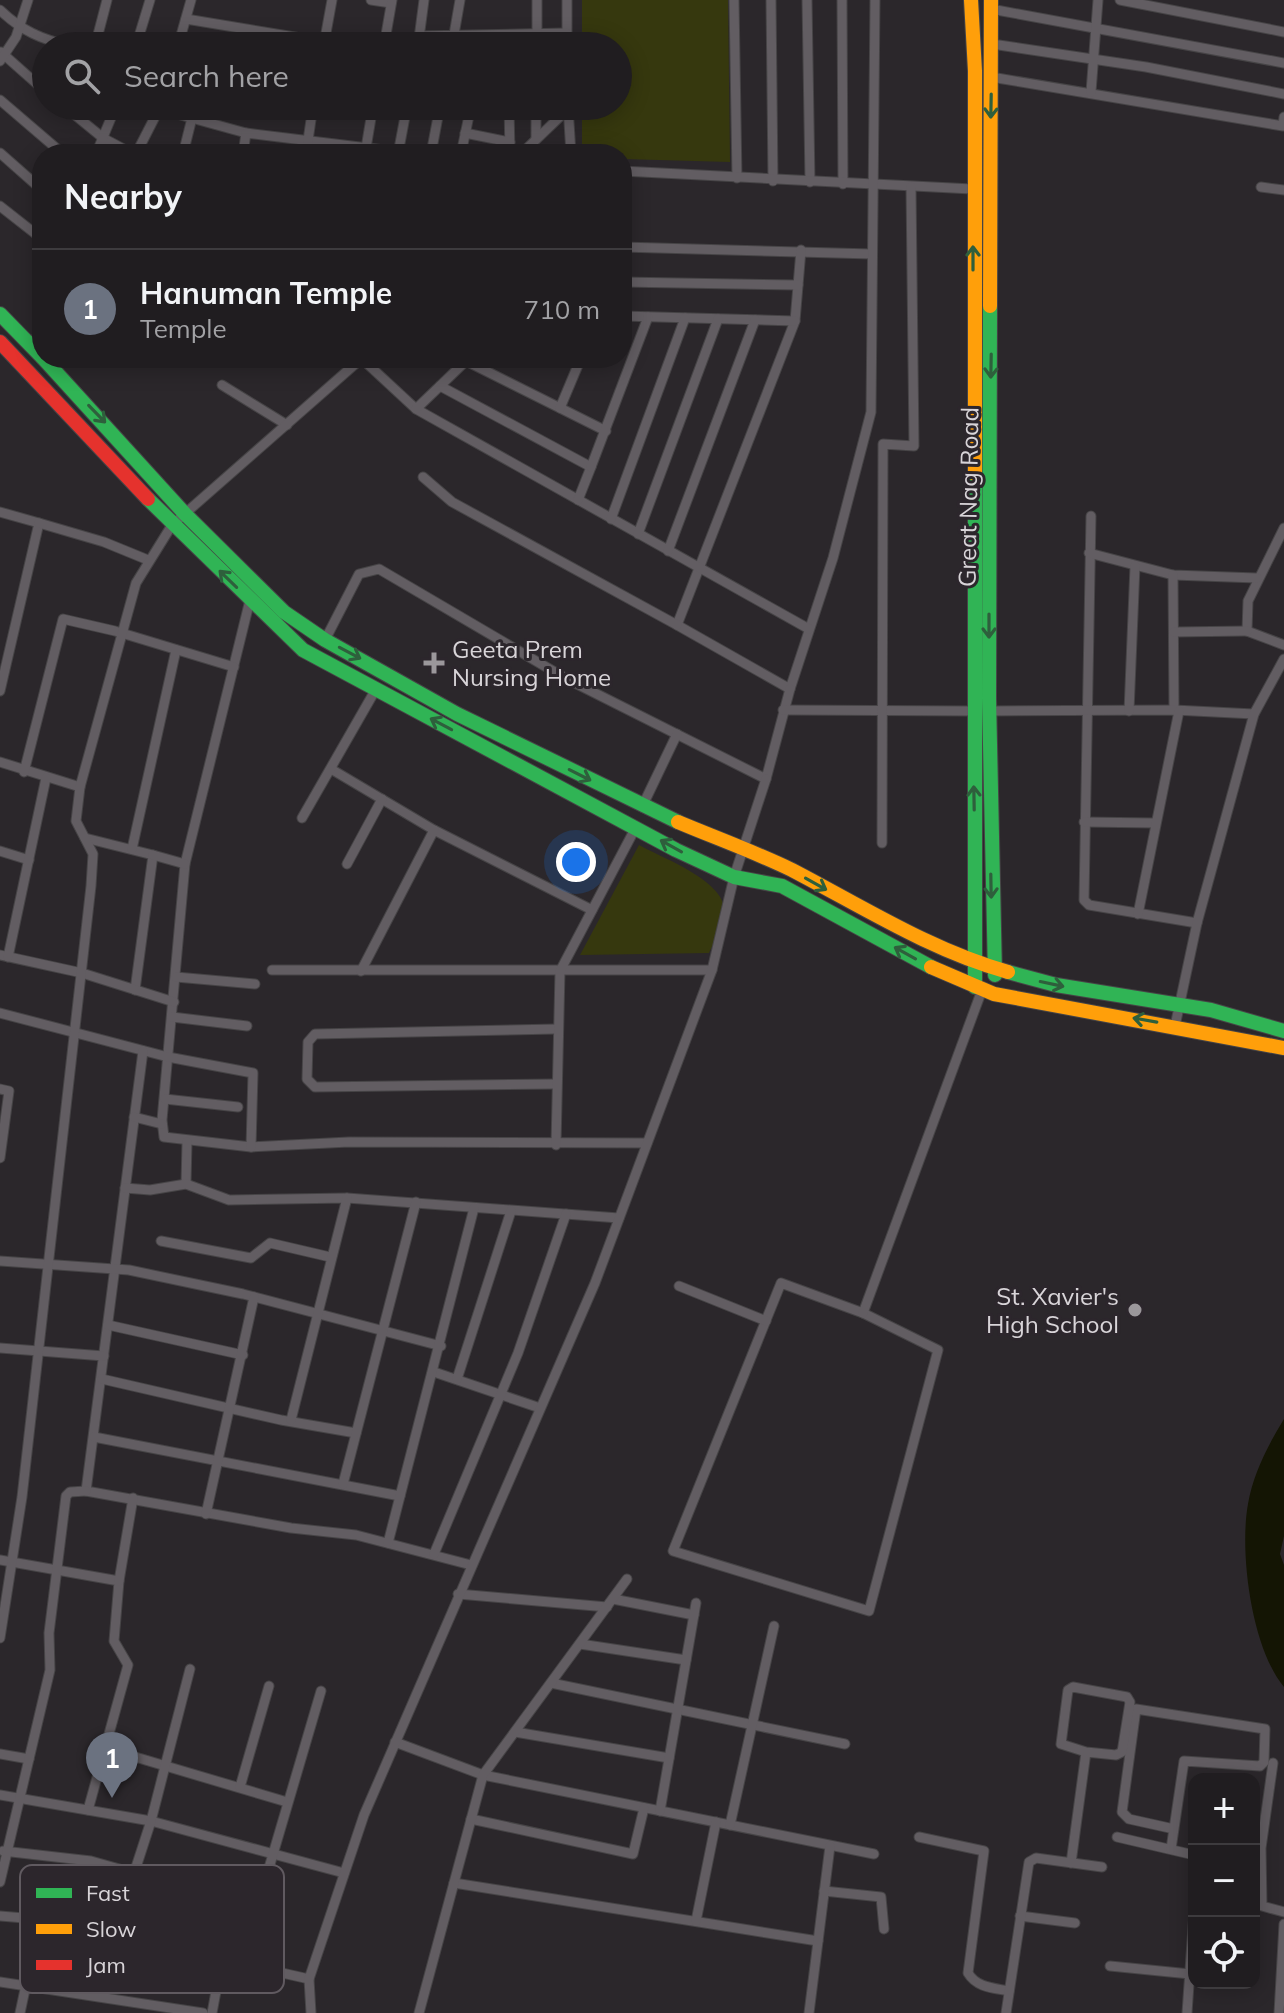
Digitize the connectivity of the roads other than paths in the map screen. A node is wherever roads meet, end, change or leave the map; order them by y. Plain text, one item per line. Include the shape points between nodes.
1 (28, 0) edge
2 (107, 0) edge
3 (150, 0) edge
4 (191, 0) edge
5 (332, 0) edge
6 (371, 0) edge
7 (424, 0) edge
8 (460, 0) edge
9 (537, 0) edge
10 (567, 0) edge
11 (734, 0) edge
12 (771, 0) edge
13 (807, 0) edge
14 (842, 0) edge
15 (875, 0) edge
16 (971, 0) edge
17 (1098, 0) edge
18 (1120, 0) edge
19 (392, 2) edge
20 (991, 5) edge
21 (0, 10) edge
22 (186, 19) junction
23 (19, 28) junction
24 (1097, 30) junction
25 (99, 32) edge
26 (140, 32) edge
27 (182, 32) edge
28 (258, 32) edge
29 (326, 32) edge
30 (387, 32) edge
31 (419, 32) edge
32 (455, 32) edge
33 (537, 32) edge
34 (566, 32) edge
35 (1284, 32) edge
36 (32, 34) edge
37 (992, 44) junction
38 (1, 56) edge
39 (1096, 59) junction
40 (1284, 63) edge
41 (991, 77) junction
42 (32, 81) edge
43 (1091, 92) junction
44 (1284, 94) edge
45 (0, 100) edge
46 (1284, 117) edge
47 (83, 120) edge
48 (110, 120) edge
49 (152, 120) edge
50 (192, 120) edge
51 (199, 120) edge
52 (311, 120) edge
53 (371, 120) edge
54 (404, 120) edge
55 (437, 120) edge
56 (468, 120) edge
57 (509, 120) edge
58 (536, 120) edge
59 (556, 120) edge
60 (569, 120) edge
61 (1284, 126) edge
62 (246, 133) junction
63 (465, 133) junction
64 (103, 138) junction
65 (536, 139) junction
66 (510, 142) joint
67 (308, 143) junction
68 (51, 144) edge
69 (100, 144) edge
70 (115, 144) edge
71 (139, 144) edge
72 (186, 144) edge
73 (244, 144) edge
74 (314, 144) edge
75 (366, 144) edge
76 (400, 144) edge
77 (433, 144) edge
78 (463, 144) edge
79 (531, 144) edge
80 (570, 144) edge
81 (0, 153) edge
82 (632, 172) edge
83 (737, 178) junction
84 (32, 181) edge
85 (773, 181) junction
86 (810, 182) junction
87 (843, 184) junction
88 (874, 185) junction
89 (911, 187) junction
90 (1261, 187) dead end
91 (972, 189) junction
92 (989, 190) junction
93 (1284, 190) edge
94 (0, 206) edge
95 (32, 231) edge
96 (632, 247) edge
97 (801, 250) junction
98 (872, 254) junction
99 (632, 282) edge
100 (798, 285) junction
101 (0, 314) edge
102 (632, 316) edge
103 (648, 317) junction
104 (685, 318) junction
105 (718, 319) junction
106 (755, 320) junction
107 (795, 321) junction
108 (0, 342) edge
109 (31, 346) edge
110 (632, 360) edge
111 (51, 368) edge
112 (350, 368) edge
113 (372, 368) edge
114 (459, 368) edge
115 (485, 368) edge
116 (577, 368) edge
117 (629, 368) edge
118 (222, 385) dead end
119 (440, 386) junction
120 (560, 408) junction
121 (416, 409) junction
122 (287, 425) junction
123 (606, 431) junction
124 (865, 443) junction
125 (883, 444) junction
126 (591, 467) junction
127 (423, 477) dead end
128 (578, 500) junction
129 (0, 512) edge
130 (185, 514) junction
131 (1091, 516) dead end
132 (611, 519) junction
133 (39, 523) junction
134 (172, 525) junction
135 (1284, 528) edge
136 (638, 534) junction
137 (668, 551) junction
138 (1089, 553) junction
139 (148, 560) junction
140 (1135, 566) junction
141 (700, 569) junction
142 (1173, 575) junction
143 (1257, 578) junction
144 (250, 600) junction
145 (677, 625) junction
146 (0, 627) edge
147 (809, 629) junction
148 (12, 630) junction
149 (1247, 631) junction
150 (120, 632) junction
151 (1174, 632) junction
152 (325, 640) junction
153 (1284, 645) edge
154 (176, 650) junction
155 (1284, 659) edge
156 (234, 667) junction
157 (376, 689) junction
158 (790, 689) junction
159 (0, 691) edge
160 (882, 709) junction
161 (783, 710) junction
162 (1176, 710) junction
163 (973, 711) junction
164 (989, 711) junction
165 (1085, 711) junction
166 (1129, 711) junction
167 (1254, 714) junction
168 (677, 734) junction
169 (0, 762) edge
170 (331, 769) junction
171 (24, 772) junction
172 (46, 778) junction
173 (766, 779) junction
174 (80, 787) junction
175 (382, 799) junction
176 (642, 807) junction
177 (302, 818) dead end
178 (1084, 822) junction
179 (1155, 823) junction
180 (636, 827) junction
181 (434, 830) junction
182 (85, 838) junction
183 (882, 843) dead end
184 (132, 849) junction
185 (0, 851) edge
186 (745, 852) junction
187 (153, 855) junction
188 (29, 860) junction
189 (185, 864) junction
190 (347, 864) dead end
191 (734, 877) junction
192 (592, 910) junction
193 (1138, 914) junction
194 (1197, 923) junction
195 (4, 956) edge
196 (977, 963) junction
197 (272, 970) dead end
198 (712, 970) junction
199 (995, 970) junction
200 (361, 971) junction
201 (560, 971) junction
202 (82, 973) junction
203 (176, 977) junction
204 (255, 984) dead end
205 (135, 990) junction
206 (984, 990) junction
207 (174, 1002) junction
208 (1180, 1003) junction
209 (0, 1013) edge
210 (172, 1017) junction
211 (247, 1026) dead end
212 (1175, 1026) junction
213 (557, 1029) junction
214 (1283, 1030) edge
215 (75, 1033) junction
216 (1280, 1048) edge
217 (143, 1051) junction
218 (168, 1057) junction
219 (556, 1084) junction
220 (0, 1089) edge
221 (165, 1099) junction
222 (238, 1107) dead end
223 (134, 1117) junction
224 (162, 1124) junction
225 (187, 1142) junction
226 (647, 1143) junction
227 (556, 1145) junction
228 (251, 1147) junction
229 (0, 1158) edge
230 (186, 1184) junction
231 (125, 1188) junction
232 (347, 1198) junction
233 (416, 1202) junction
234 (474, 1208) junction
235 (511, 1211) junction
236 (566, 1214) junction
237 (619, 1218) junction
238 (161, 1241) dead end
239 (330, 1257) junction
240 (0, 1261) edge
241 (49, 1263) junction
242 (113, 1267) junction
243 (679, 1286) dead end
244 (254, 1297) junction
245 (863, 1313) junction
246 (317, 1314) junction
247 (766, 1321) junction
248 (108, 1325) junction
249 (383, 1331) junction
250 (441, 1346) junction
251 (0, 1348) edge
252 (39, 1350) junction
253 (243, 1355) junction
254 (104, 1356) junction
255 (434, 1372) junction
256 (102, 1379) junction
257 (457, 1379) junction
258 (502, 1395) junction
259 (540, 1408) junction
260 (232, 1409) junction
261 (291, 1420) junction
262 (356, 1433) junction
263 (94, 1437) junction
264 (217, 1462) junction
265 (343, 1484) junction
266 (86, 1491) junction
267 (400, 1496) junction
268 (133, 1498) junction
269 (206, 1514) junction
270 (388, 1543) junction
271 (434, 1554) junction
272 (0, 1560) edge
273 (13, 1561) junction
274 (471, 1565) junction
275 (58, 1570) junction
276 (627, 1579) dead end
277 (119, 1581) junction
278 (458, 1594) junction
279 (610, 1603) junction
280 (696, 1603) dead end
281 (694, 1615) junction
282 (774, 1626) dead end
283 (0, 1638) edge
284 (580, 1644) junction
285 (686, 1660) junction
286 (190, 1669) dead end
287 (551, 1683) junction
288 (269, 1686) dead end
289 (321, 1691) dead end
290 (678, 1707) junction
291 (751, 1723) junction
292 (515, 1732) junction
293 (395, 1742) junction
294 (845, 1744) dead end
295 (105, 1748) junction
296 (1086, 1752) junction
297 (0, 1754) edge
298 (669, 1758) junction
299 (29, 1759) junction
300 (1273, 1763) dead end
301 (163, 1765) junction
302 (483, 1775) junction
303 (240, 1787) junction
304 (0, 1795) edge
305 (19, 1797) junction
306 (287, 1802) junction
307 (644, 1808) junction
308 (88, 1810) junction
309 (660, 1811) junction
310 (471, 1819) junction
311 (151, 1821) junction
312 (716, 1822) junction
313 (730, 1825) junction
314 (1174, 1829) junction
315 (919, 1837) dead end
316 (1117, 1837) dead end
317 (830, 1846) junction
318 (1171, 1849) junction
319 (3, 1850) edge
320 (272, 1853) junction
321 (1188, 1853) edge
322 (874, 1854) dead end
323 (1071, 1863) junction
324 (104, 1865) edge
325 (134, 1865) edge
326 (269, 1865) edge
327 (1102, 1867) dead end
328 (344, 1873) junction
329 (0, 1882) edge
330 (454, 1883) junction
331 (824, 1891) junction
332 (1284, 1912) edge
333 (0, 1916) edge
334 (1020, 1916) junction
335 (20, 1918) edge
336 (696, 1921) junction
337 (1075, 1923) dead end
338 (1284, 1924) edge
339 (884, 1929) dead end
340 (1284, 1931) edge
341 (818, 1941) junction
342 (1110, 1966) dead end
343 (284, 1973) edge
344 (1188, 1974) edge
345 (309, 1979) junction
346 (0, 1982) edge
347 (20, 1984) edge
348 (1189, 1989) edge
349 (1009, 1991) junction
350 (24, 1993) edge
351 (81, 1993) edge
352 (216, 1993) edge
353 (20, 2013) edge
354 (203, 2013) edge
355 (212, 2013) edge
356 (311, 2013) edge
357 (419, 2013) edge
358 (809, 2013) edge
359 (1006, 2013) edge
360 (1187, 2013) edge
361 (1279, 2013) edge

1 - 23 street
2 - 25 street
3 - 26 street
4 - 22 street
5 - 29 street
6 - 19 street
7 - 31 street
8 - 32 street
9 - 33 street
10 - 34 street
11 - 83 street
12 - 85 street
13 - 86 street
14 - 87 street
15 - 88 street
16 - 91 main road, Great Nag Road
17 - 24 street
18 - 35 street
19 - 30 street
20 - 24 street
20 - 37 main road, Great Nag Road
21 - 23 street
22 - 27 street
22 - 28 street
23 - 36 street
23 - 38 street
24 - 39 street
24 - 40 street
37 - 39 street
37 - 41 main road, Great Nag Road
38 - 42 street
39 - 43 street
39 - 44 street
41 - 43 street
41 -> 92 main road, Great Nag Road
43 - 61 street
45 - 68 street
46 - 61 street
47 - 64 street
48 - 64 street
49 - 71 street
50 - 72 street
51 - 62 street
52 - 67 street
53 - 75 street
54 - 76 street
55 - 77 street
56 - 63 street
57 - 66 street
58 - 65 street
59 - 65 street
60 - 80 street
62 - 67 street
62 - 73 street
63 - 66 street
63 - 78 street
64 - 69 street
64 - 70 street
65 - 79 street
67 - 74 street
81 - 84 street
82 - 83 street
83 - 85 street
85 - 86 street
86 - 87 street
87 - 88 street
88 - 89 street
88 - 98 street
89 - 91 street
89 - 125 street via 914,446
90 - 93 street
91 - 92 main road
163 -> 91 main road, Great Nag Road
92 -> 164 main road, Great Nag Road
94 - 95 street
96 - 97 street
97 - 98 street
97 - 100 street
98 - 124 street via 871,412
99 - 100 street
100 - 107 street
101 - 109 main road
102 - 103 street
103 - 104 street
103 - 110 street
104 - 105 street
104 - 132 street
105 - 106 street
105 - 136 street
106 - 107 street
106 - 137 street
107 - 141 street
108 - 134 main road
111 -> 130 main road
112 - 122 street
113 - 121 street
114 - 119 street
115 - 120 street
116 - 120 street
117 - 123 street
118 - 122 street
119 - 121 street
119 - 126 street
120 - 123 street
121 - 128 street
122 - 130 street
123 - 126 street
124 - 125 street
124 - 147 street
125 - 160 street
126 - 128 street
127 - 145 street via 452,502
128 - 132 street
129 - 133 street
130 - 134 street
130 - 152 main road via 284,612
131 - 138 street
132 - 136 street
133 - 139 street
133 - 148 street
134 - 139 street
144 -> 134 main road
135 - 143 street
136 - 137 street
137 - 141 street
138 - 140 street
138 - 165 street
139 - 150 street
140 - 142 street
140 - 166 street
141 - 145 street
141 - 147 street
142 - 143 street
142 - 151 street
143 - 149 street via 1248,601
144 - 156 street
144 - 157 main road via 314,658
145 - 158 street
146 - 148 street
147 - 158 street
148 - 159 street
149 - 151 street
149 - 153 street
150 - 154 street
150 - 171 street via 63,619
150 - 174 street
151 - 162 street
152 - 168 street via 359,574 379,569 565,678
152 -> 176 main road
154 - 156 street
154 - 184 street
155 - 167 street
156 - 189 street
157 - 170 street
180 -> 157 main road
158 - 161 street
160 - 161 street
160 - 163 street
160 - 183 street
161 - 173 street
162 - 166 street
162 - 167 street
162 - 179 street
163 - 164 main road
196 -> 163 main road, Great Nag Road
164 - 165 street
164 -> 199 main road, Great Nag Road
165 - 166 street
165 - 178 street
167 - 194 street
168 - 173 street
168 - 176 street
169 - 171 street
170 - 175 street
170 - 177 street
171 - 172 street
172 - 174 street
172 - 188 street
173 - 186 street
174 - 182 street via 76,821
175 - 181 street
175 - 190 street
176 - 186 main road
178 - 179 street
178 - 193 street via 1084,900
179 - 193 street
191 -> 180 main road
180 - 192 street
181 - 192 street
181 - 200 street
182 - 184 street
182 - 202 street via 93,854
184 - 187 street
185 - 188 street
186 - 191 street
186 -> 196 main road
187 - 189 street
187 - 205 street
188 - 195 street
189 - 203 street
191 - 198 street
206 -> 191 main road via 782,886
192 - 201 street
193 - 194 street
194 - 208 street
195 - 202 street
196 - 199 main road
196 - 206 main road, Great Nag Road
197 - 200 street
198 - 201 street
198 - 226 street
199 - 206 main road, Great Nag Road
199 -> 208 main road via 1056,985
200 - 201 street
201 - 213 street
202 - 205 street
202 - 215 street
203 - 204 street
203 - 207 street
205 - 207 street
212 -> 206 main road
206 - 245 street
207 - 210 street
208 - 212 street
208 - 214 main road
209 - 215 street
210 - 211 street
210 - 218 street
212 - 216 main road
213 - 219 street
213 - 219 street via 315,1034 308,1042 307,1079 315,1087
215 - 217 street
215 - 241 street
217 - 218 street
217 - 223 street
218 - 221 street
218 - 228 street via 253,1073
219 - 227 street
220 - 229 street via 9,1091
221 - 222 street
221 - 224 street
223 - 224 street
223 - 231 street
224 - 225 street via 164,1137
225 - 228 street
225 - 230 street
226 - 227 street
226 - 237 street
227 - 228 street via 349,1142
230 - 231 street
230 - 232 street via 229,1200
231 - 242 street
232 - 233 street
232 - 239 street
233 - 234 street
233 - 249 street
234 - 235 street
234 - 250 street
235 - 236 street
235 - 257 street
236 - 237 street
236 - 258 street
237 - 259 street
238 - 239 street via 251,1258 270,1243
239 - 246 street
240 - 241 street
241 - 242 street
241 - 252 street
242 - 244 street
242 - 248 street
243 - 247 street
244 - 246 street
244 - 253 street
245 - 247 street via 781,1283
245 - 247 street via 938,1350 869,1611 673,1551
246 - 249 street
246 - 261 street
248 - 253 street
248 - 254 street
249 - 250 street
249 - 262 street
250 - 255 street
251 - 252 street
252 - 254 street
252 - 273 street
253 - 260 street
254 - 256 street
255 - 257 street
255 - 267 street
256 - 260 street
256 - 263 street
257 - 258 street
258 - 259 street
258 - 271 street
259 - 274 street
260 - 261 street
260 - 264 street
261 - 262 street
262 - 265 street
263 - 264 street
263 - 266 street
264 - 265 street
264 - 269 street
265 - 267 street
266 - 268 street
266 - 275 street via 66,1496
267 - 270 street
268 - 269 street
268 - 277 street
269 - 270 street
270 - 271 street
271 - 274 street
272 - 273 street
273 - 275 street
273 - 283 street
274 - 278 street
275 - 277 street
275 - 299 street via 50,1670
276 - 279 street
277 - 295 street via 114,1641 128,1665
278 - 279 street
278 - 293 street
279 - 281 street
279 - 284 street
280 - 281 street
281 - 285 street
282 - 291 street
284 - 285 street
284 - 287 street
285 - 290 street
286 - 301 street
287 - 290 street
287 - 292 street
288 - 303 street
289 - 306 street
290 - 291 street
290 - 298 street
291 - 294 street
291 - 313 street
292 - 298 street
292 - 302 street
293 - 302 street
293 - 328 street
295 - 301 street
295 - 308 street
296 - 296 street via 1061,1744 1068,1690 1127,1697 1122,1752
296 - 323 street
297 - 299 street
298 - 309 street
299 - 305 street
300 - 332 street via 1261,1848 1262,1906
301 - 303 street
301 - 311 street
302 - 307 street
302 - 310 street
303 - 306 street
304 - 305 street
305 - 308 street
305 - 319 street
306 - 320 street
307 - 309 street
307 - 310 street via 633,1854
308 - 311 street
309 - 312 street
310 - 330 street
311 - 320 street
311 - 325 street
312 - 313 street
312 - 336 street
313 - 317 street
314 - 314 street via 1184,1761 1260,1766 1265,1729 1136,1709 1122,1812 1129,1819
314 - 318 street
315 - 349 street via 984,1851 968,1973 973,1982
316 - 318 street
317 - 322 street
317 - 331 street
318 - 321 street
319 - 324 street
319 - 329 street
320 - 326 street
320 - 328 street
323 - 327 street
323 - 334 street via 1036,1858 1029,1862
328 - 345 street
330 - 336 street
330 - 357 street
331 - 339 street via 881,1897
331 - 341 street
333 - 335 street
334 - 337 street
334 - 349 street
336 - 341 street
338 - 340 street
340 - 361 street
341 - 358 street
342 - 344 street
343 - 345 street
345 - 356 street
346 - 347 street
348 - 360 street
349 - 359 street
350 - 353 street
351 - 354 street
352 - 355 street

